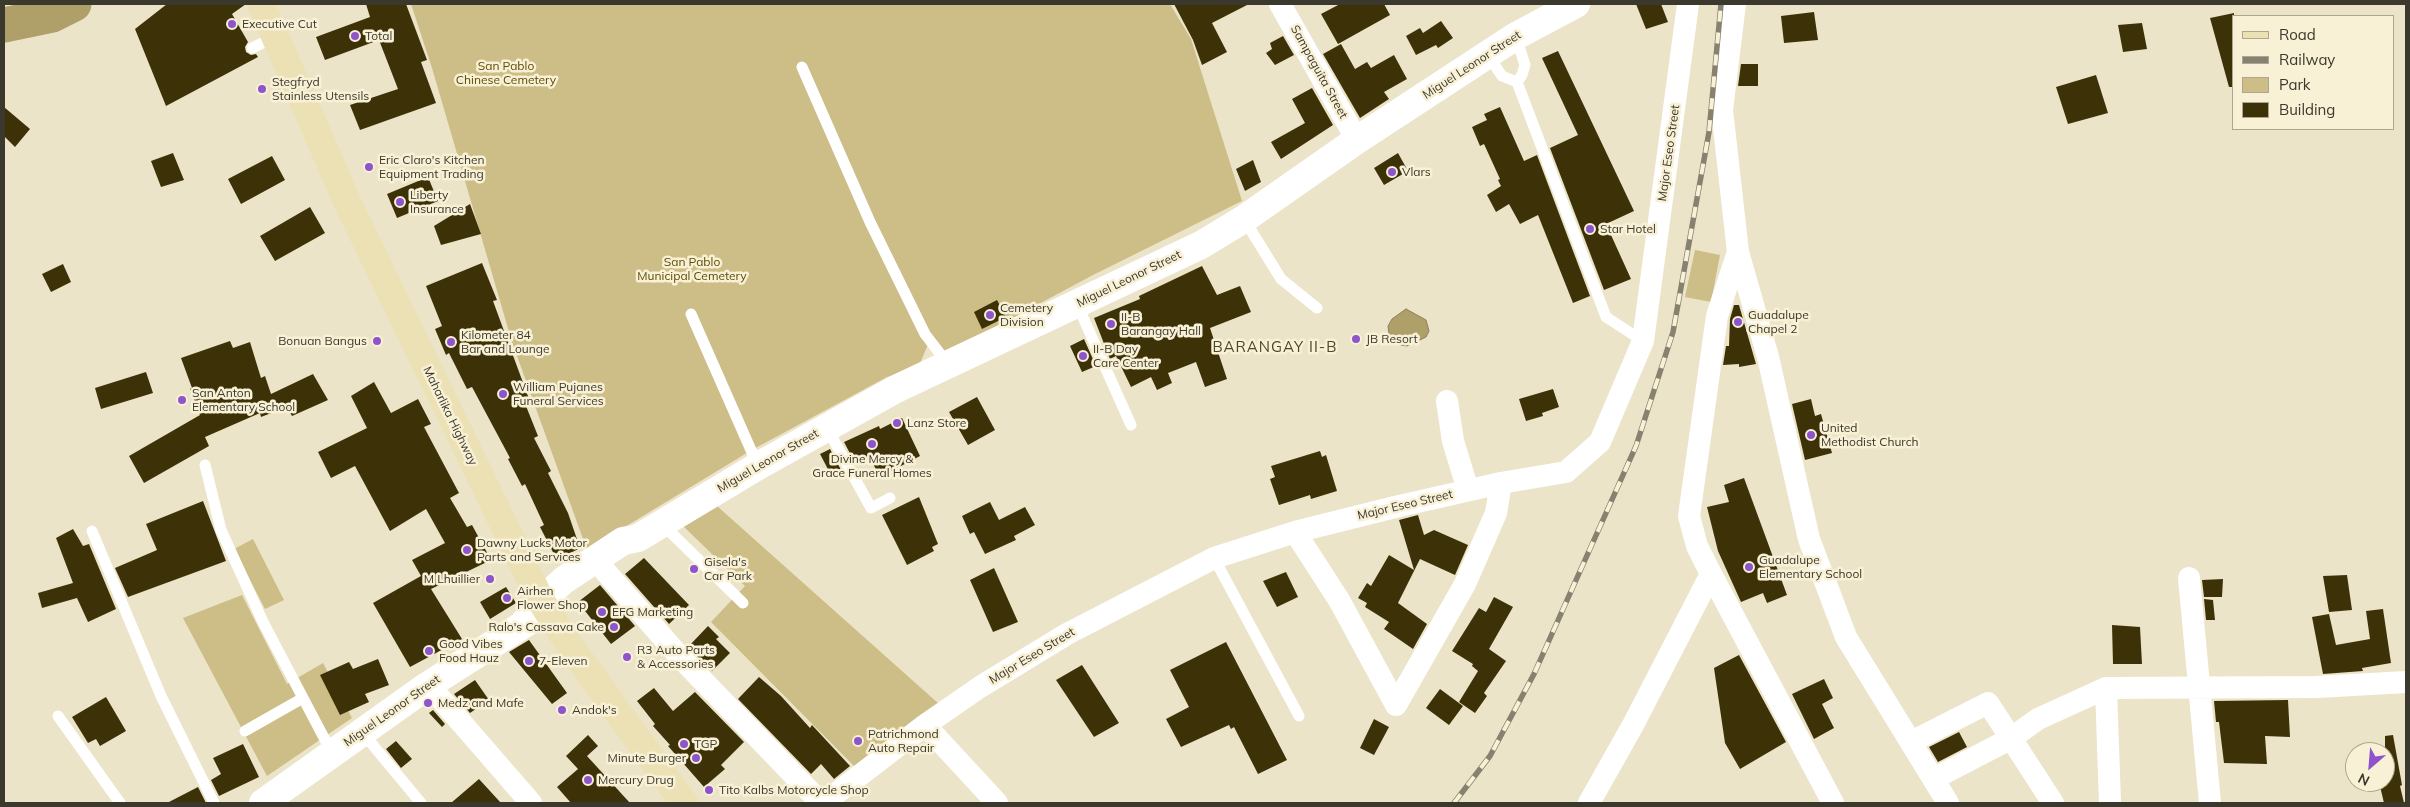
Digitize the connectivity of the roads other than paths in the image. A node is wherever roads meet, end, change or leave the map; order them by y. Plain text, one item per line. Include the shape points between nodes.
1 (261, 4) edge
2 (1280, 4) edge
3 (1576, 4) edge
4 (1688, 4) edge
5 (1735, 4) edge
6 (1516, 36) junction
7 (1488, 54) junction
8 (802, 67) dead end
9 (1516, 82) junction
10 (1357, 140) junction
11 (1244, 219) junction
12 (1738, 252) junction
13 (1077, 304) junction
14 (1317, 308) dead end
15 (691, 314) dead end
16 (1643, 340) junction
17 (948, 364) junction
18 (1447, 400) dead end
19 (1131, 425) dead end
20 (827, 427) junction
21 (205, 465) dead end
22 (758, 466) junction
23 (1501, 483) junction
24 (1468, 490) junction
25 (890, 498) dead end
26 (662, 524) junction
27 (92, 531) dead end
28 (1295, 532) junction
29 (638, 538) junction
30 (1214, 558) junction
31 (605, 571) junction
32 (1711, 574) junction
33 (2189, 578) dead end
34 (743, 603) dead end
35 (537, 612) junction
36 (2406, 682) edge
37 (427, 686) junction
38 (2106, 688) junction
39 (2199, 688) junction
40 (303, 698) junction
41 (58, 716) dead end
42 (1299, 716) dead end
43 (925, 725) junction
44 (245, 731) dead end
45 (362, 732) junction
46 (2010, 739) junction
47 (1911, 742) junction
48 (333, 754) junction
49 (1934, 779) junction
50 (269, 801) edge
51 (120, 803) edge
52 (214, 803) edge
53 (421, 803) edge
54 (531, 803) edge
55 (684, 803) edge
56 (823, 803) edge
57 (997, 803) edge
58 (1589, 803) edge
59 (1833, 803) edge
60 (1948, 803) edge
61 (2053, 803) edge
62 (2110, 803) edge
63 (2210, 803) edge

1 - 35 main road, Maharlika Highway via 264,42 349,206
2 - 10 street, Sampaguita Street
3 - 6 street, Miguel Leonor Street
4 - 16 street, Major Eseo Street
5 - 12 street via 1722,110
6 - 7 street, Miguel Leonor Street
6 - 9 lane via 1525,65
7 - 9 lane via 1502,76
7 - 10 street, Miguel Leonor Street
8 - 17 lane via 870,222 925,334
9 - 16 lane via 1606,316
10 - 11 street, Miguel Leonor Street
11 - 13 street, Miguel Leonor Street via 1201,245
11 - 14 lane via 1281,279
12 - 32 street via 1717,316 1690,516 1697,546
12 - 47 street via 1768,357 1809,539 1846,637
13 - 17 street, Miguel Leonor Street
13 - 19 lane
15 - 22 lane
16 - 23 street, Major Eseo Street via 1600,442 1566,472
17 - 20 street, Miguel Leonor Street
18 - 24 street via 1453,441
20 - 22 street, Miguel Leonor Street
20 - 25 lane via 871,508
21 - 40 lane via 222,530 263,622
22 - 26 street, Miguel Leonor Street
23 - 24 street, Major Eseo Street
23 - 28 street via 1496,513 1465,584 1396,704 1339,600
24 - 28 street, Major Eseo Street
26 - 29 street, Miguel Leonor Street
26 - 34 lane
27 - 52 lane via 161,696
28 - 30 street, Major Eseo Street
29 - 31 street, Miguel Leonor Street via 632,552
29 - 35 street, Miguel Leonor Street via 623,541 564,580
30 - 42 lane
30 - 43 street, Major Eseo Street via 1067,634
31 - 35 street, Miguel Leonor Street via 573,596
31 - 56 street via 679,656
32 - 58 street
32 - 59 street
33 - 39 street
35 - 37 street, Miguel Leonor Street
35 - 55 main road, Maharlika Highway
36 - 39 street
37 - 45 street, Miguel Leonor Street
37 - 54 street
38 - 39 street
38 - 46 street via 2038,720
38 - 62 street
39 - 63 street
40 - 44 lane
40 - 48 lane
41 - 51 lane
43 - 56 street, Major Eseo Street
43 - 57 street
45 - 48 street, Miguel Leonor Street
45 - 53 lane
46 - 47 street via 1988,703
46 - 49 street
46 - 61 street
47 - 49 street
48 - 50 street, Miguel Leonor Street
49 - 60 street

